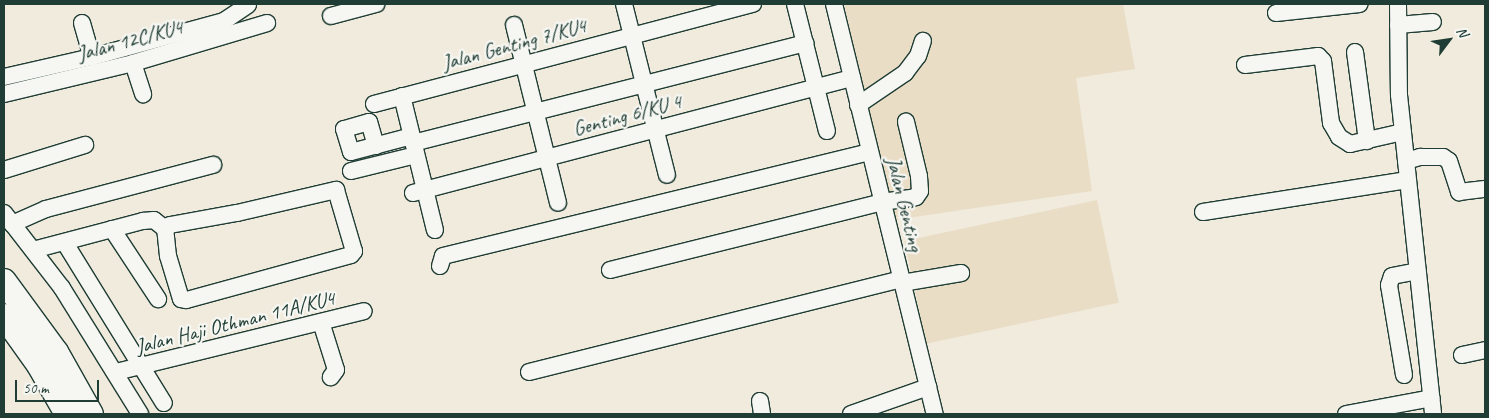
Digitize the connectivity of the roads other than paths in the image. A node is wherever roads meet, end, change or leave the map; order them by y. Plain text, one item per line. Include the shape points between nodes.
1 (376, 4) edge
2 (624, 4) edge
3 (753, 4) edge
4 (794, 4) edge
5 (834, 4) edge
6 (1360, 4) edge
7 (1386, 4) edge
8 (1398, 4) edge
9 (248, 5) dead end
10 (1314, 6) edge
11 (1276, 13) dead end
12 (330, 16) dead end
13 (1433, 22) dead end
14 (82, 23) dead end
15 (267, 23) dead end
16 (514, 25) dead end
17 (1398, 25) junction
18 (632, 35) junction
19 (924, 41) dead end
20 (806, 43) junction
21 (1355, 52) dead end
22 (92, 57) junction
23 (133, 63) junction
24 (524, 64) junction
25 (1245, 65) dead end
26 (4, 77) edge
27 (852, 78) junction
28 (644, 82) junction
29 (817, 87) junction
30 (4, 94) edge
31 (143, 94) dead end
32 (402, 96) junction
33 (374, 104) dead end
34 (858, 105) junction
35 (534, 110) junction
36 (906, 122) dead end
37 (656, 129) junction
38 (827, 131) dead end
39 (1403, 132) junction
40 (1367, 141) junction
41 (85, 145) dead end
42 (414, 145) junction
43 (376, 146) dead end
44 (870, 152) junction
45 (545, 158) junction
46 (1406, 161) junction
47 (213, 165) dead end
48 (4, 170) edge
49 (351, 171) dead end
50 (666, 175) dead end
51 (1408, 180) junction
52 (1485, 189) edge
53 (419, 192) junction
54 (882, 202) junction
55 (558, 203) dead end
56 (1203, 212) dead end
57 (8, 218) edge
58 (165, 229) junction
59 (112, 230) junction
60 (435, 230) dead end
61 (65, 244) junction
62 (33, 250) junction
63 (440, 266) dead end
64 (610, 270) dead end
65 (1418, 271) junction
66 (961, 273) dead end
67 (902, 281) junction
68 (4, 282) edge
69 (158, 299) dead end
70 (364, 311) dead end
71 (4, 316) edge
72 (322, 322) junction
73 (1485, 350) edge
74 (1462, 355) dead end
75 (142, 368) junction
76 (116, 372) junction
77 (529, 372) dead end
78 (1404, 375) dead end
79 (331, 377) dead end
80 (928, 387) junction
81 (164, 403) dead end
82 (1432, 406) edge
83 (67, 414) edge
84 (92, 414) edge
85 (140, 414) edge
86 (851, 414) edge
87 (935, 414) edge
88 (1346, 414) edge

1 - 12 street
2 - 18 street
3 - 18 street, Jalan Genting 7/KU4
4 - 20 street
5 - 27 street, Jalan Genting
6 - 10 street
7 - 8 street
8 - 17 street
9 - 22 street via 224,21
10 - 11 street
13 - 17 street
14 - 22 street
15 - 23 street, Jalan 12C/KU4
16 - 24 street
17 - 39 street
18 - 24 street, Jalan Genting 7/KU4
18 - 28 street
19 - 34 street via 905,74
20 - 28 street
20 - 29 street
21 - 40 street
22 - 26 street
23 - 30 street, Jalan 12C/KU4
23 - 31 street
24 - 32 street, Jalan Genting 7/KU4
24 - 35 street
25 - 40 street via 1318,56 1322,61 1331,123 1339,136 1350,144
27 - 29 street, Genting 6/KU 4
27 - 34 street, Jalan Genting
28 - 35 street
28 - 37 street
29 - 37 street, Genting 6/KU 4
29 - 38 street
32 - 33 street, Jalan Genting 7/KU4
32 - 42 street
34 - 44 street, Jalan Genting
35 - 42 street
35 - 45 street
36 - 54 street via 920,191 908,200
37 - 45 street, Genting 6/KU 4
37 - 50 street
39 - 40 street
39 - 46 street
41 - 48 street
42 - 43 street
42 - 49 street
42 - 53 street
44 - 54 street, Jalan Genting
44 - 63 street via 443,256
45 - 53 street, Genting 6/KU 4
45 - 55 street
46 - 51 street
46 - 52 street via 1443,157 1449,161 1459,192
47 - 57 street
51 - 56 street
51 - 65 street
53 - 60 street
54 - 64 street
54 - 67 street, Jalan Genting
57 - 62 street
58 - 58 street via 170,225 336,190 354,251 186,300 180,298 168,256
58 - 59 street via 154,220
59 - 61 street
59 - 69 street
61 - 62 street
61 - 75 street via 119,326
62 - 76 street via 62,288
65 - 78 street via 1392,276 1389,285
65 - 82 street
66 - 67 street
67 - 77 street
67 - 80 street, Jalan Genting
68 - 84 highway via 56,352
70 - 72 street, Jalan Haji Othman 11A/KU4
71 - 83 highway via 39,365
72 - 75 street, Jalan Haji Othman 11A/KU4
72 - 79 street via 336,370
73 - 74 street
75 - 76 street, Jalan Haji Othman 11A/KU4
75 - 81 street
76 - 85 street
80 - 86 street
80 - 87 street, Jalan Genting
82 - 88 street

